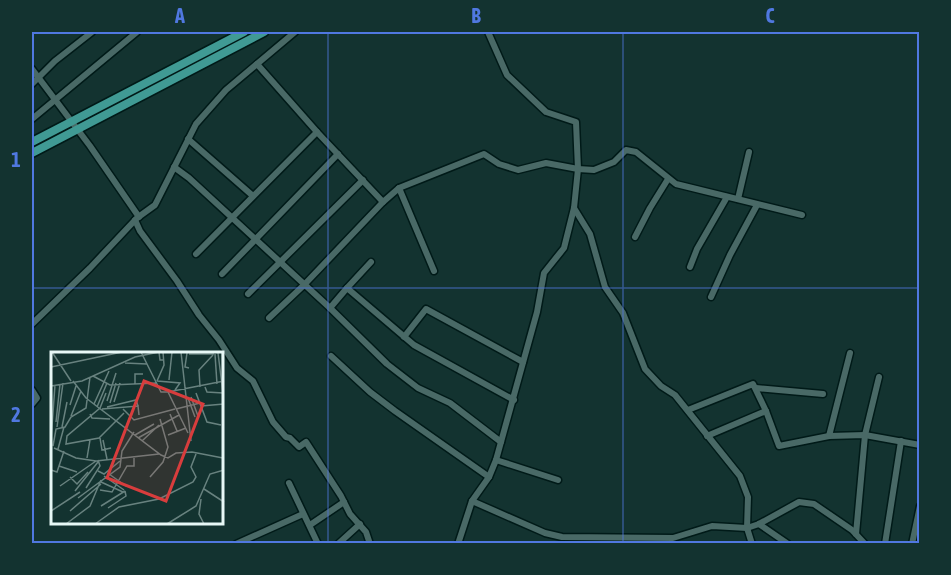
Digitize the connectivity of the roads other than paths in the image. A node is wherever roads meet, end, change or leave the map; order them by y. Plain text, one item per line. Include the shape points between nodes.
1 (92, 32) edge
2 (137, 32) edge
3 (244, 32) edge
4 (264, 32) edge
5 (295, 32) edge
6 (488, 32) edge
7 (257, 64) junction
8 (32, 69) edge
9 (39, 78) junction
10 (32, 84) edge
11 (56, 100) junction
12 (32, 119) edge
13 (71, 122) junction
14 (77, 130) junction
15 (317, 132) junction
16 (188, 139) junction
17 (32, 142) edge
18 (749, 152) dead end
19 (32, 153) edge
20 (338, 154) junction
21 (174, 167) junction
22 (578, 169) junction
23 (668, 179) junction
24 (363, 180) junction
25 (399, 188) junction
26 (253, 196) junction
27 (727, 197) junction
28 (738, 200) junction
29 (383, 202) junction
30 (757, 205) junction
31 (574, 208) junction
32 (802, 215) dead end
33 (232, 218) junction
34 (137, 219) junction
35 (635, 237) dead end
36 (255, 240) junction
37 (196, 254) dead end
38 (371, 262) dead end
39 (280, 263) junction
40 (690, 267) dead end
41 (434, 271) dead end
42 (222, 274) dead end
43 (304, 285) junction
44 (347, 288) junction
45 (248, 294) dead end
46 (711, 297) dead end
47 (330, 308) junction
48 (269, 318) dead end
49 (32, 324) edge
50 (404, 337) junction
51 (850, 353) dead end
52 (331, 356) dead end
53 (523, 362) junction
54 (879, 377) dead end
55 (756, 388) junction
56 (32, 390) edge
57 (823, 394) dead end
58 (514, 400) junction
59 (32, 404) edge
60 (688, 410) junction
61 (766, 411) junction
62 (865, 435) junction
63 (707, 436) junction
64 (829, 436) junction
65 (901, 441) junction
66 (501, 442) junction
67 (920, 445) edge
68 (496, 460) junction
69 (489, 477) junction
70 (558, 480) dead end
71 (289, 483) dead end
72 (472, 501) junction
73 (344, 502) junction
74 (920, 506) edge
75 (303, 514) junction
76 (360, 524) junction
77 (759, 524) junction
78 (310, 525) junction
79 (747, 528) junction
80 (856, 534) junction
81 (593, 540) edge
82 (616, 540) edge
83 (674, 541) edge
84 (236, 543) edge
85 (318, 543) edge
86 (338, 543) edge
87 (370, 543) edge
88 (458, 543) edge
89 (752, 543) edge
90 (788, 543) edge
91 (866, 543) edge
92 (885, 543) edge
93 (912, 543) edge

1 - 9 street
2 - 11 street
3 - 13 main road
4 - 14 main road
5 - 7 street
6 - 22 street via 507,75 546,112 576,122
7 - 15 street
7 - 16 street via 226,90 196,123
8 - 9 street
9 - 10 street
9 - 11 street
11 - 12 street
11 - 13 street
13 - 14 street
13 - 17 main road
14 - 19 main road
14 - 34 street
15 - 20 street
15 - 26 street
16 - 21 street
16 - 26 street
18 - 28 street
20 - 24 street
20 - 36 street
21 - 33 street
21 - 34 street via 155,205
22 - 23 street via 594,170 614,162 626,150 636,152
22 - 25 street via 546,163 518,170 484,154
22 - 31 street
23 - 27 street
23 - 35 street
24 - 29 street
24 - 39 street
25 - 29 street
25 - 41 street
26 - 33 street
27 - 28 street
27 - 40 street
28 - 30 street
29 - 43 street
30 - 32 street
30 - 46 street
31 - 53 street via 564,248 544,273
31 - 60 street via 590,234 605,287 623,313 645,369
33 - 36 street
33 - 37 street
34 - 49 street
34 - 73 street via 140,231 199,315 237,368 253,381 273,422 299,447 306,442
36 - 39 street
36 - 42 street
38 - 44 street
39 - 43 street
39 - 45 street
43 - 47 street
43 - 48 street
44 - 47 street
44 - 50 street
47 - 66 street via 395,370 418,388 450,403
50 - 53 street via 426,309
50 - 58 street
51 - 64 street
52 - 69 street via 378,399
53 - 58 street
54 - 62 street
55 - 57 street
55 - 60 street via 753,384
55 - 61 street
56 - 59 street via 37,398
58 - 66 street
60 - 63 street
61 - 63 street
61 - 64 street via 778,446
62 - 64 street
62 - 65 street
62 - 80 street
63 - 79 street via 740,476 748,497
65 - 67 street
65 - 92 street
66 - 68 street
68 - 69 street
68 - 70 street
69 - 72 street
71 - 75 street
72 - 81 street via 545,533
72 - 88 street
73 - 76 street
73 - 78 street
74 - 93 street
75 - 78 street
75 - 84 street
76 - 86 street
76 - 87 street
77 - 79 street
77 - 80 street via 799,502 814,504
77 - 90 street
78 - 85 street
79 - 83 street via 712,526
79 - 89 street
80 - 91 street
81 - 82 street
82 - 83 street

